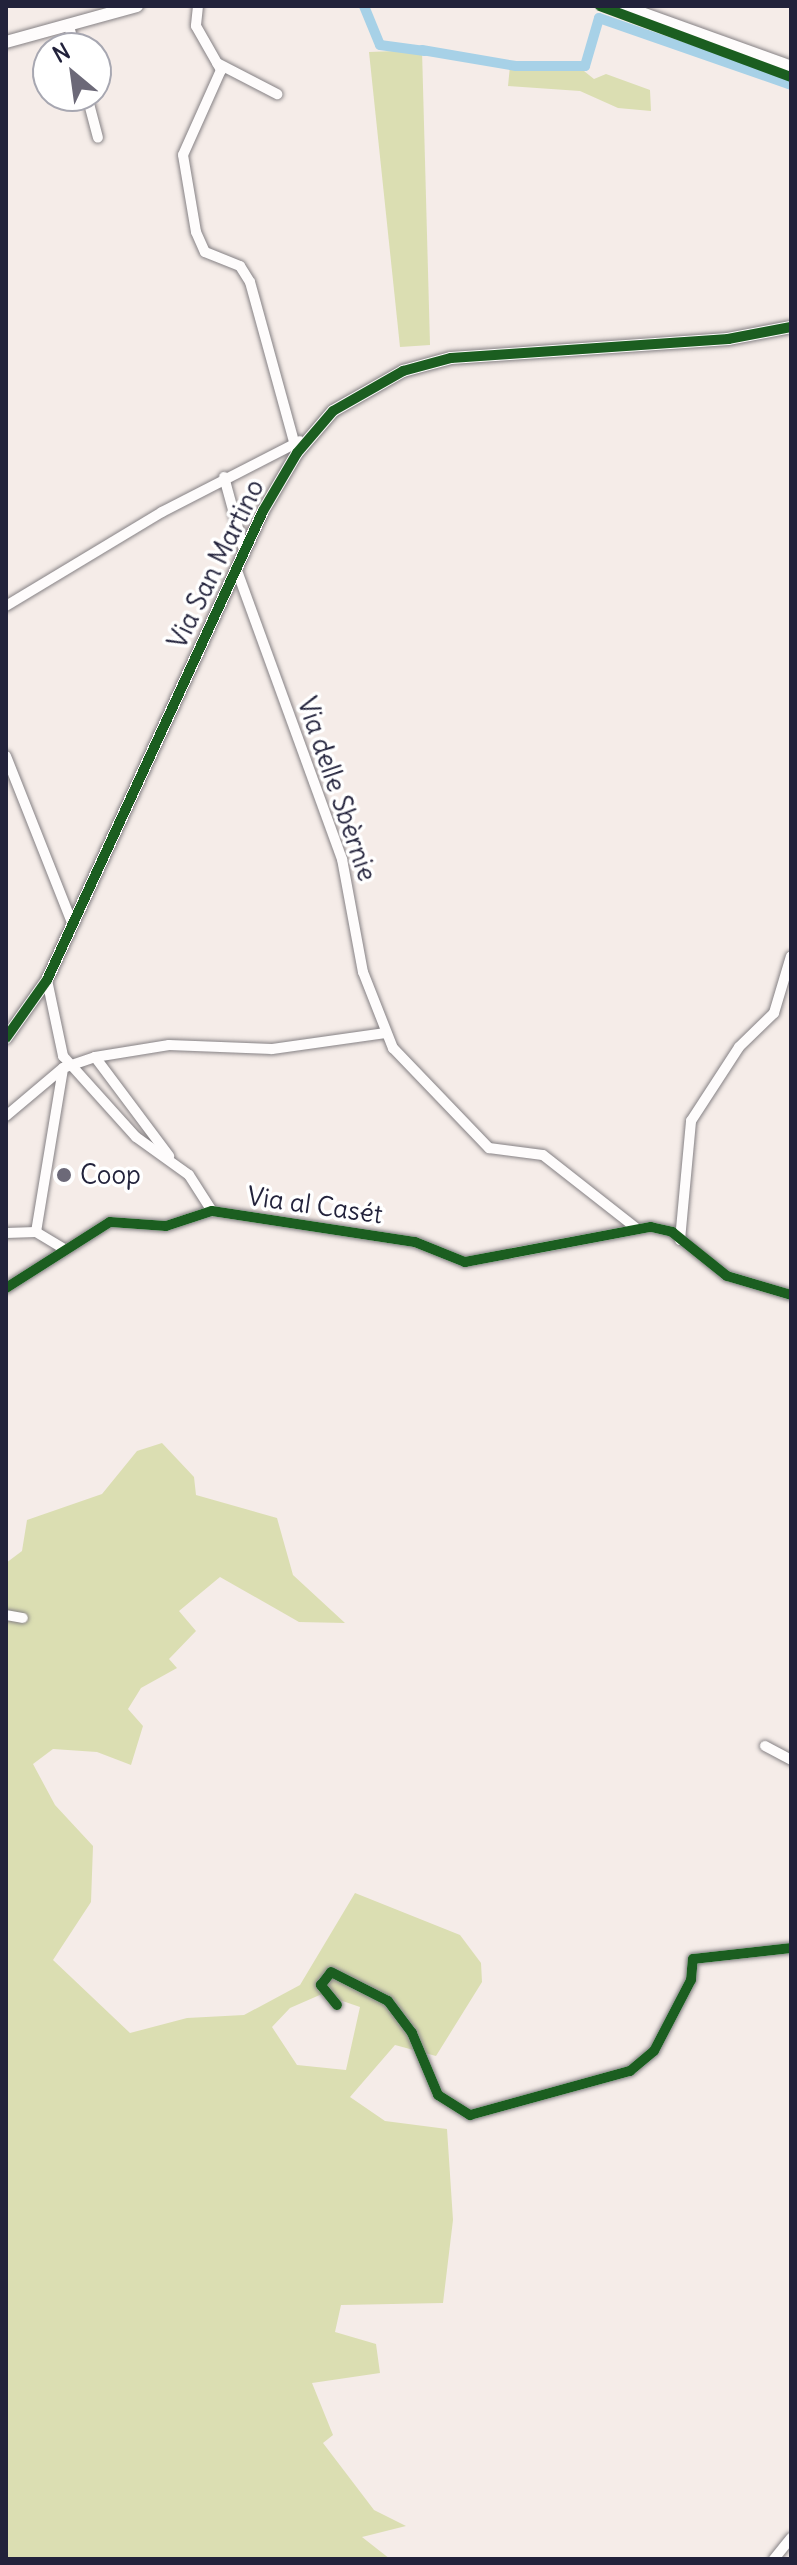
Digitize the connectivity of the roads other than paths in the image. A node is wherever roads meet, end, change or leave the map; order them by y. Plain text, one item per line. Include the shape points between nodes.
1 (137, 6) edge
2 (198, 6) edge
3 (622, 6) edge
4 (69, 26) junction
5 (71, 32) edge
6 (6, 42) edge
7 (217, 63) junction
8 (791, 67) edge
9 (277, 94) dead end
10 (91, 112) edge
11 (98, 138) dead end
12 (791, 327) edge
13 (307, 439) junction
14 (294, 442) junction
15 (224, 477) junction
16 (244, 550) junction
17 (236, 568) junction
18 (6, 606) edge
19 (6, 756) edge
20 (73, 925) junction
21 (791, 956) edge
22 (47, 980) junction
23 (386, 1033) junction
24 (6, 1038) edge
25 (95, 1057) junction
26 (68, 1066) junction
27 (6, 1116) edge
28 (175, 1164) junction
29 (212, 1211) junction
30 (636, 1228) junction
31 (36, 1232) junction
32 (6, 1233) edge
33 (680, 1240) junction
34 (64, 1249) junction
35 (6, 1288) edge
36 (791, 1295) edge
37 (6, 1615) edge
38 (6, 1622) edge
39 (765, 1746) dead end
40 (791, 1760) edge
41 (791, 1948) edge
42 (337, 2005) dead end
43 (791, 2538) edge
44 (774, 2559) edge

1 - 4 street
2 - 7 street via 196,26
3 - 8 street
4 - 5 street
4 - 6 street
7 - 9 street
7 - 14 street via 215,93 183,155 196,232 205,252 240,266 250,282
10 - 11 street
12 - 13 street, Via San Martino via 728,339 451,358 357,393
13 - 14 street
13 - 16 street, Via San Martino
14 - 15 street
15 - 16 street
15 - 18 street
16 - 17 street, Via San Martino
17 - 20 street, Via San Martino
17 - 23 street, Via delle Sbèrnie via 342,859 363,972
19 - 20 street
20 - 22 street, Via San Martino
21 - 33 street via 774,1013 739,1047 691,1121
22 - 24 street, Via San Martino
22 - 26 street
23 - 25 street via 272,1049 169,1045
23 - 30 street, Via delle Sbèrnie via 489,1148 543,1155
25 - 26 street
25 - 28 street
26 - 27 street
26 - 28 street via 136,1137
26 - 31 street
28 - 29 street
29 - 30 street, Via al Casét via 415,1242 465,1262
29 - 34 street, Via al Casét via 166,1226 124,1218
30 - 33 street via 663,1229
31 - 32 street
31 - 34 street
33 - 36 street via 727,1276
34 - 35 street, Via al Casét
37 - 38 street via 23,1618
39 - 40 street
41 - 42 street via 693,1959 691,1980 654,2051 630,2071 470,2115 438,2095 412,2033 388,2001 331,1972 321,1985
43 - 44 street

